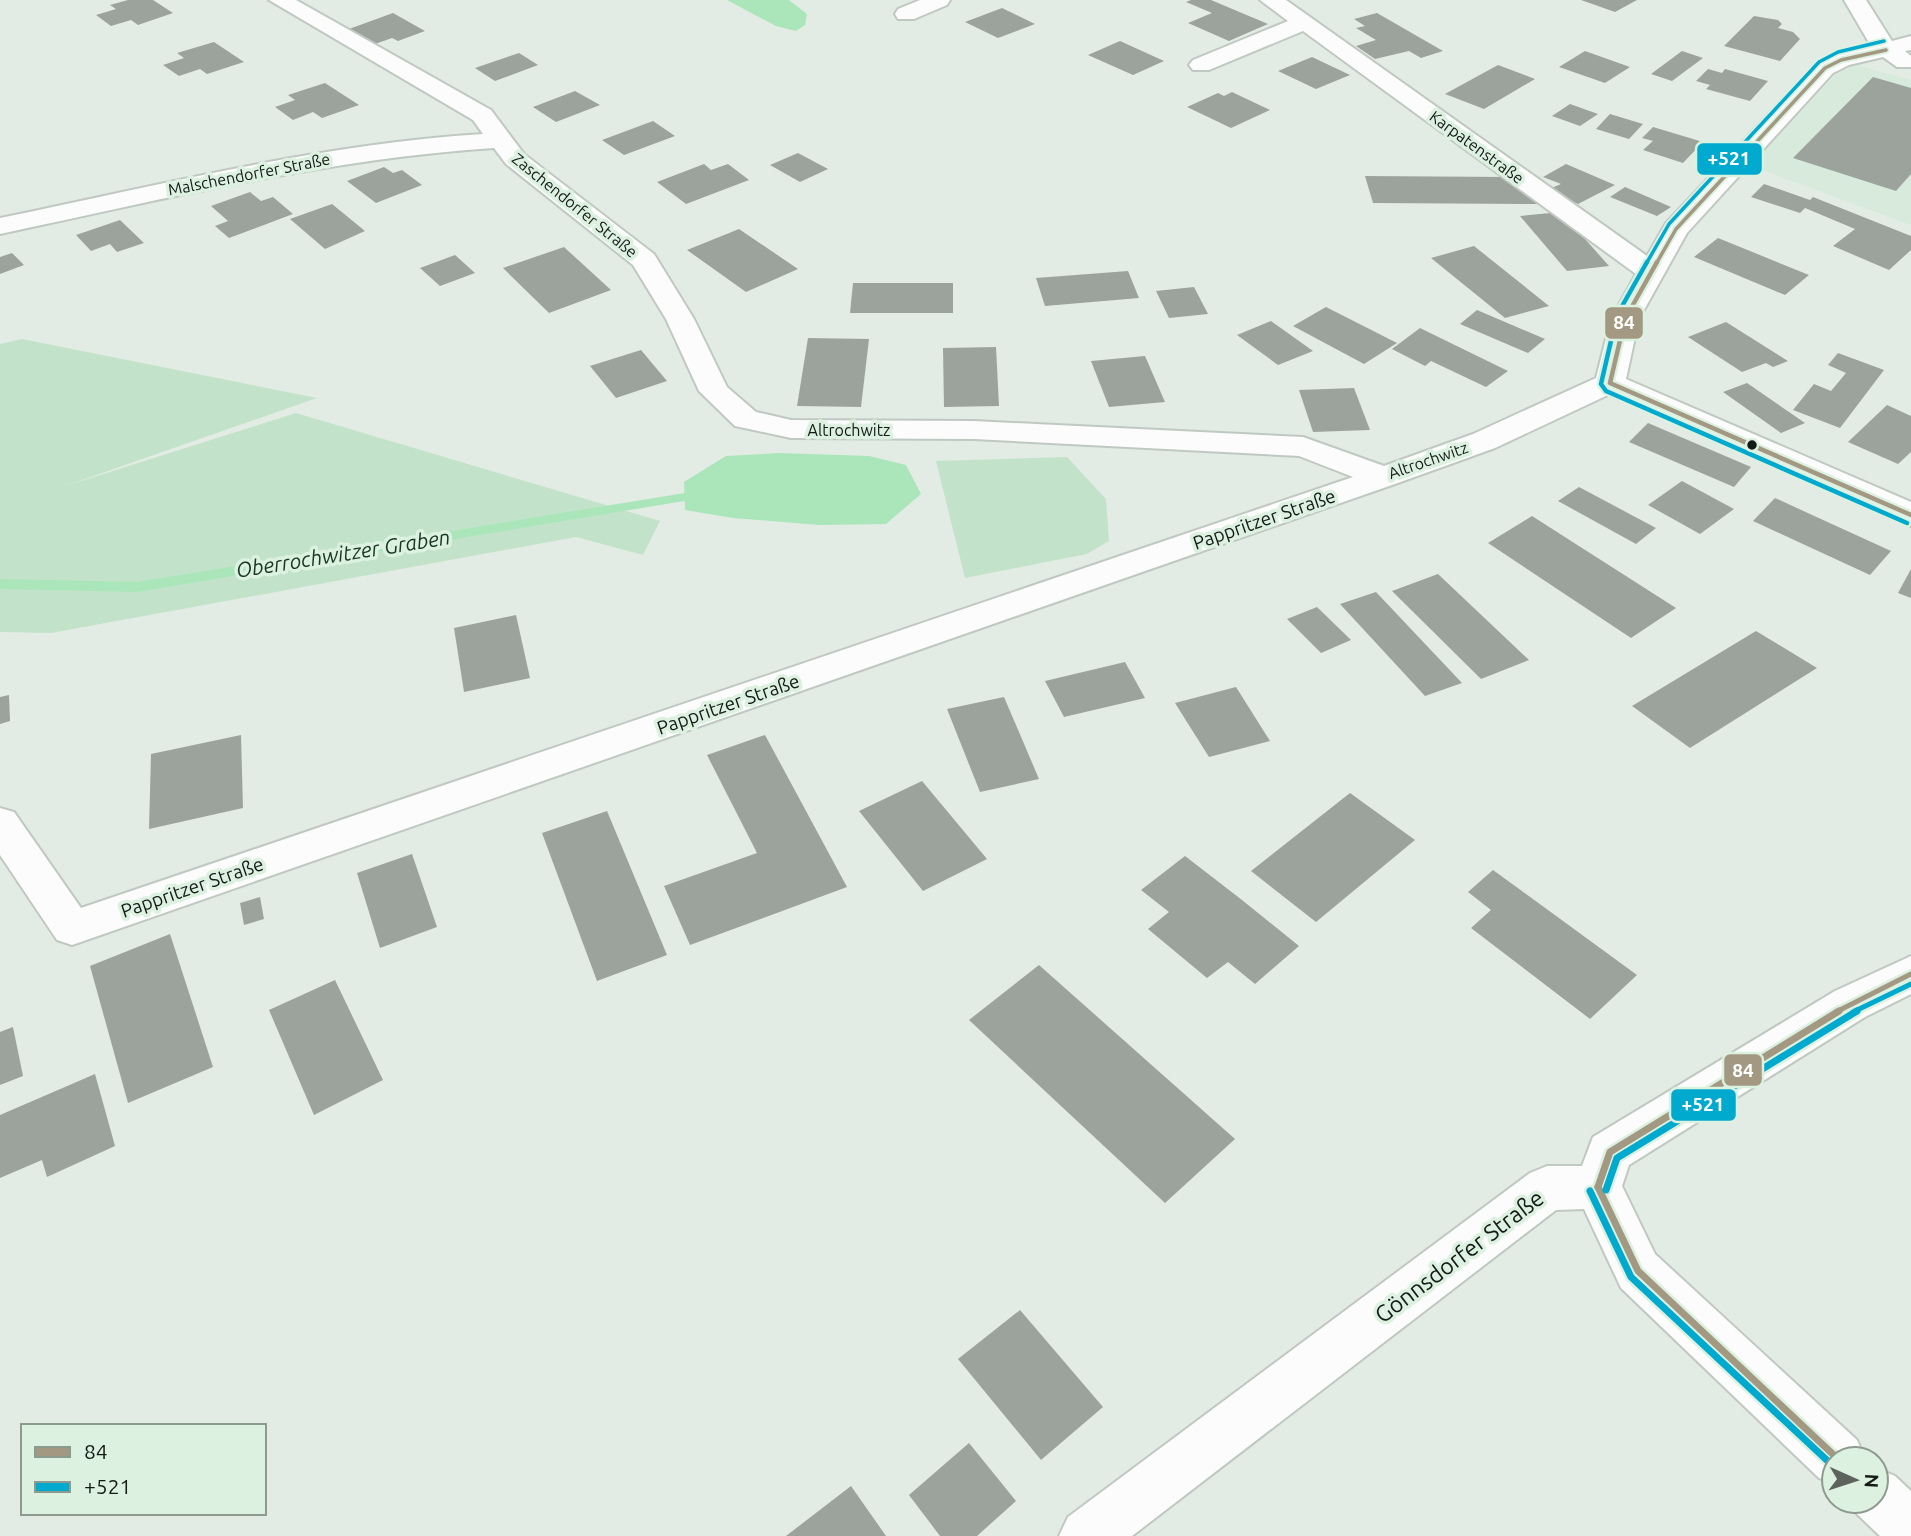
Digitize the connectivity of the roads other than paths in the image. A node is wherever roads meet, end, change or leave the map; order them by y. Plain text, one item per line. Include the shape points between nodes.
1 (280, 0) edge
2 (939, 0) edge
3 (1271, 0) edge
4 (1855, 0) edge
5 (906, 13) dead end
6 (1305, 22) junction
7 (1911, 43) edge
8 (1886, 50) junction
9 (1200, 65) dead end
10 (1911, 65) edge
11 (501, 140) junction
12 (0, 226) edge
13 (1650, 271) junction
14 (1610, 383) junction
15 (746, 419) joint
16 (1384, 477) junction
17 (1911, 515) edge
18 (0, 823) edge
19 (1911, 974) edge
20 (1598, 1187) junction
21 (1823, 1445) edge
22 (1890, 1508) edge
23 (1911, 1528) edge
24 (1087, 1536) edge

1 - 11 street, Zaschendorfer Straße via 482,115
2 - 5 street
3 - 6 street, Karpatenstraße
4 - 8 street via 1871,33
6 - 9 street
6 - 13 street, Karpatenstraße
7 - 8 street
8 - 10 street
8 - 13 street via 1825,68 1676,229
11 - 12 street, Malschendorfer Straße via 407,146 300,163
11 - 15 street, Zaschendorfer Straße via 515,159 644,260 680,319 714,391
13 - 14 street via 1625,319
14 - 16 street, Altrochwitz via 1485,441
14 - 17 street
15 - 16 street, Altrochwitz via 791,429 974,430 1303,447
16 - 18 street, Pappritzer Straße via 72,928
19 - 20 street via 1850,1004 1610,1152
20 - 21 street via 1638,1271
20 - 24 street, Gönnsdorfer Straße via 1547,1188
22 - 23 street

